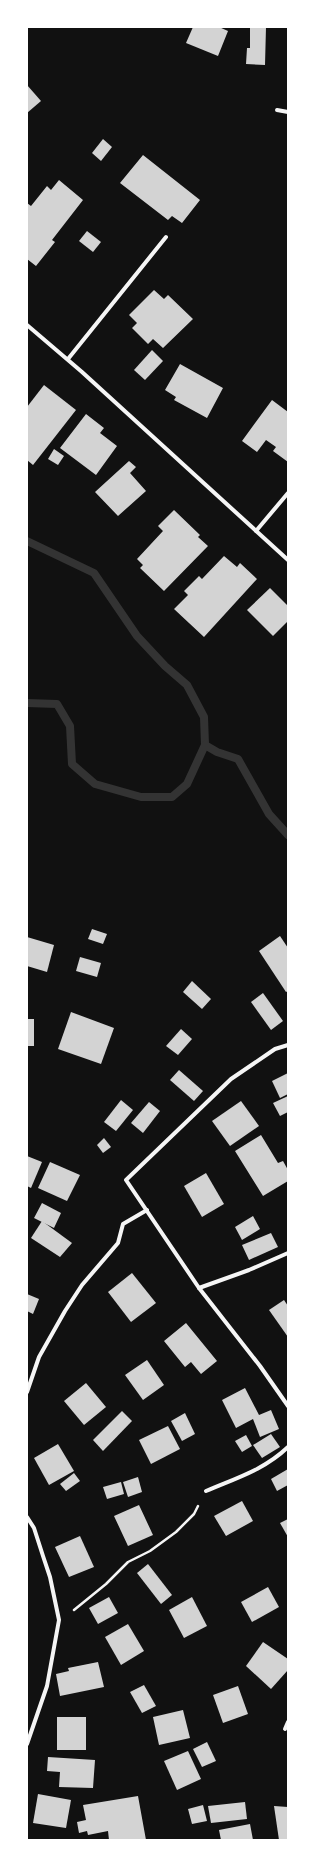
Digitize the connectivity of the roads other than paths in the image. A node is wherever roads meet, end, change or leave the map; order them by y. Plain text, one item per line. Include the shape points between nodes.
1 (277, 110) dead end
2 (288, 112) edge
3 (166, 237) dead end
4 (27, 325) edge
5 (68, 359) junction
6 (288, 493) edge
7 (256, 531) junction
8 (288, 560) edge
9 (288, 1045) edge
10 (147, 1210) junction
11 (288, 1253) edge
12 (199, 1288) junction
13 (27, 1392) edge
14 (288, 1406) edge
15 (288, 1447) edge
16 (206, 1491) road end
17 (27, 1517) edge
18 (288, 1722) edge
19 (285, 1729) dead end
20 (27, 1744) edge

1 - 2 street
3 - 5 street
4 - 5 street
5 - 7 street
6 - 7 street
7 - 8 street
9 - 10 street via 275,1049 231,1079 126,1180
10 - 12 street
10 - 13 street via 123,1224 118,1243 82,1285 39,1357
11 - 12 street
12 - 14 street
15 - 16 street via 269,1464 255,1472
17 - 20 street via 34,1528 50,1577 59,1620 47,1686
18 - 19 street

